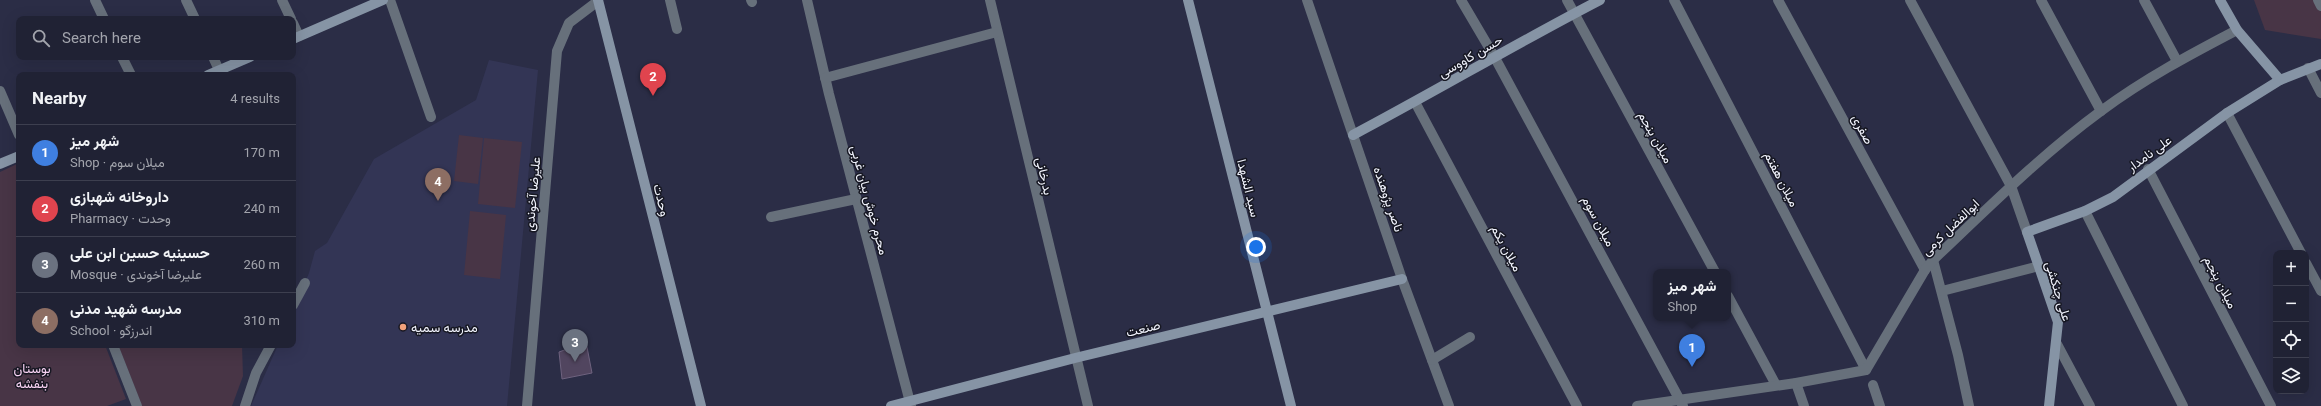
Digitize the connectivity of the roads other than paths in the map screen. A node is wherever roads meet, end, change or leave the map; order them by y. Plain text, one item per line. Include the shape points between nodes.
1 (95, 0) edge
2 (186, 0) edge
3 (282, 0) edge
4 (390, 0) edge
5 (598, 0) edge
6 (670, 0) edge
7 (807, 0) edge
8 (990, 0) edge
9 (1188, 0) edge
10 (1306, 0) edge
11 (1461, 0) edge
12 (1567, 0) edge
13 (1600, 0) edge
14 (1674, 0) edge
15 (1778, 0) edge
16 (1910, 0) edge
17 (2041, 0) edge
18 (2144, 0) edge
19 (2220, 0) edge
20 (2318, 0) edge
21 (380, 1) edge
22 (2321, 6) edge
23 (1574, 14) junction
24 (103, 16) edge
25 (194, 16) edge
26 (290, 16) edge
27 (677, 29) dead end
28 (2238, 30) junction
29 (997, 32) junction
30 (296, 37) edge
31 (1494, 56) junction
32 (124, 60) edge
33 (214, 60) edge
34 (243, 60) edge
35 (2177, 62) junction
36 (2321, 64) edge
37 (2308, 68) junction
38 (219, 70) junction
39 (130, 72) edge
40 (215, 72) edge
41 (825, 78) junction
42 (2280, 80) junction
43 (0, 91) edge
44 (2321, 93) edge
45 (1415, 102) junction
46 (2101, 110) junction
47 (2227, 113) junction
48 (430, 117) dead end
49 (16, 128) edge
50 (1353, 135) junction
51 (16, 157) edge
52 (0, 164) edge
53 (2148, 169) junction
54 (2011, 186) junction
55 (856, 199) junction
56 (2084, 211) junction
57 (771, 218) dead end
58 (2027, 232) junction
59 (2299, 250) edge
60 (1933, 260) junction
61 (2039, 266) junction
62 (1713, 269) edge
63 (2309, 269) edge
64 (1925, 270) junction
65 (1402, 280) junction
66 (304, 283) dead end
67 (1942, 291) junction
68 (2321, 291) edge
69 (296, 298) edge
70 (1731, 302) edge
71 (1267, 311) junction
72 (1470, 337) dead end
73 (2057, 344) junction
74 (114, 348) edge
75 (269, 348) edge
76 (1074, 358) junction
77 (1432, 360) junction
78 (1866, 370) junction
79 (1796, 383) junction
80 (1776, 385) junction
81 (1873, 386) dead end
82 (1681, 403) edge
83 (910, 404) edge
84 (137, 406) edge
85 (245, 406) edge
86 (527, 406) edge
87 (701, 406) edge
88 (891, 406) edge
89 (1088, 406) edge
90 (1291, 406) edge
91 (1449, 406) edge
92 (1577, 406) edge
93 (1636, 406) edge
94 (1804, 406) edge
95 (1880, 406) edge
96 (1969, 406) edge
97 (2050, 406) edge
98 (2090, 406) edge
99 (2183, 406) edge
100 (2271, 406) edge

1 - 24 street
2 - 25 street
3 - 26 street
4 - 48 street
5 - 86 street, علیرضا آخوندی via 569,23 557,51
5 - 87 street, وحدت
6 - 27 street
7 - 41 street, محرم خوش بیان غربی
8 - 29 street, بدرخانی
9 - 71 street, سید الشهدا
10 - 50 street, ناصر پژوهنده
11 - 31 street, میلان سوم
12 - 23 street, میلان پنجم
13 - 23 street, حسن کاووسی
14 - 78 street, میلان هفتم
15 - 64 street, صفری
16 - 54 street
17 - 46 street
18 - 35 street
19 - 28 street
20 - 22 street
21 - 30 street
23 - 31 street, حسن کاووسی
23 - 62 street, میلان پنجم
28 - 35 street, ابوالفضل کرمی
28 - 42 street
29 - 41 street
29 - 76 street, بدرخانی
31 - 45 street, حسن کاووسی
31 - 82 street, میلان سوم
32 - 39 street
33 - 38 street
34 - 38 street
35 - 46 street, ابوالفضل کرمی
36 - 37 street, علی نامدار
37 - 42 street, علی نامدار
37 - 44 street
38 - 40 street
41 - 55 street, محرم خوش بیان غربی
42 - 47 street, علی نامدار
43 - 49 street
45 - 50 street, حسن کاووسی
45 - 92 street, میلان یکم
46 - 54 street, ابوالفضل کرمی
47 - 53 street, علی نامدار
47 - 59 street
50 - 65 street, ناصر پژوهنده
51 - 52 street
53 - 56 street, علی نامدار via 2113,197
53 - 100 street, میلان پنجم
54 - 58 street
54 - 60 street, ابوالفضل کرمی
55 - 57 street
55 - 83 street, محرم خوش بیان غربی
56 - 58 street, علی نامدار
56 - 99 street
58 - 61 street, علی چنکشی
60 - 64 street, ابوالفضل کرمی
60 - 67 street
61 - 67 street
61 - 73 street, علی چنکشی via 2058,322
63 - 68 street
64 - 78 street, ابوالفضل کرمی
65 - 71 street, صنعت
65 - 77 street, ناصر پژوهنده
66 - 69 street
67 - 96 street
70 - 80 street
71 - 76 street, صنعت
71 - 90 street, سید الشهدا
72 - 77 street
73 - 97 street, علی چنکشی
73 - 98 street
74 - 84 street
75 - 85 street via 256,373
76 - 83 street, صنعت
76 - 89 street, بدرخانی
77 - 91 street, ناصر پژوهنده
78 - 79 street
79 - 80 street
79 - 94 street
80 - 82 street
81 - 95 street
82 - 93 street
83 - 88 street, صنعت

